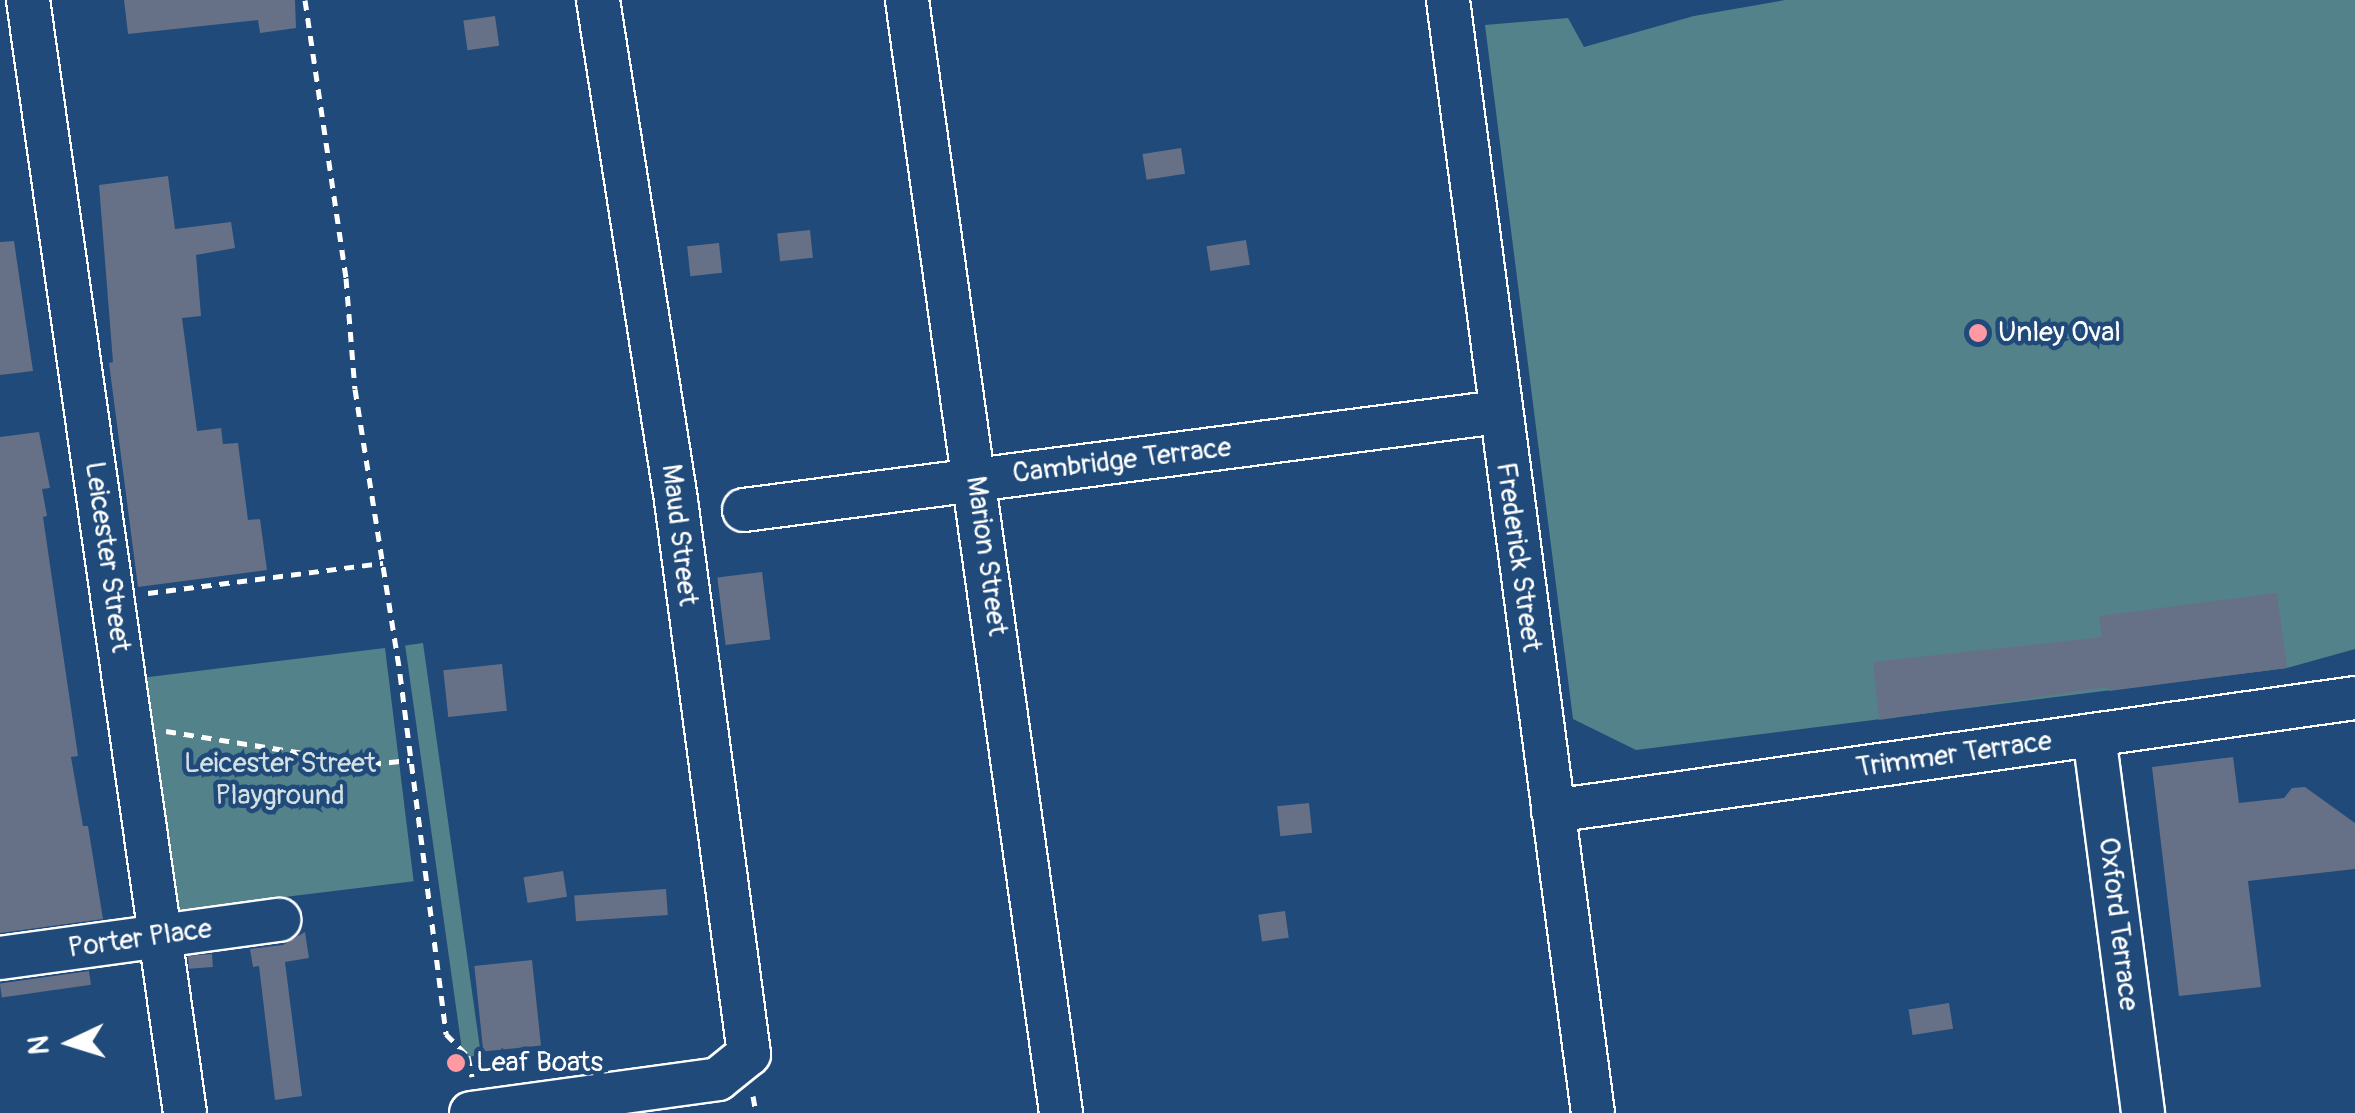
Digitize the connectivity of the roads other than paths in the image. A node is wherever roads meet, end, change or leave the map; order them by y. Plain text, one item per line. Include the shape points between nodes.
1 (28, 0) edge
2 (598, 0) edge
3 (907, 0) edge
4 (1448, 0) edge
5 (1499, 412) junction
6 (976, 480) junction
7 (744, 510) dead end
8 (2355, 698) edge
9 (2094, 736) junction
10 (1553, 810) junction
11 (279, 920) dead end
12 (160, 936) junction
13 (0, 958) edge
14 (472, 1101) edge
15 (185, 1113) edge
16 (1061, 1113) edge
17 (1593, 1113) edge
18 (2143, 1113) edge

1 - 12 street, Leicester Street
2 - 14 street, Maud Street via 676,500 748,1054 718,1079
3 - 6 street, Marion Street
4 - 5 street, Frederick Street
5 - 6 street, Cambridge Terrace
5 - 10 street, Frederick Street
6 - 7 street, Cambridge Terrace
6 - 16 street, Marion Street
8 - 9 street, Trimmer Terrace
9 - 10 street, Trimmer Terrace
9 - 18 street, Oxford Terrace
10 - 17 street, Frederick Street
11 - 12 street, Porter Place
12 - 13 street, Porter Place
12 - 15 street, Leicester Street

